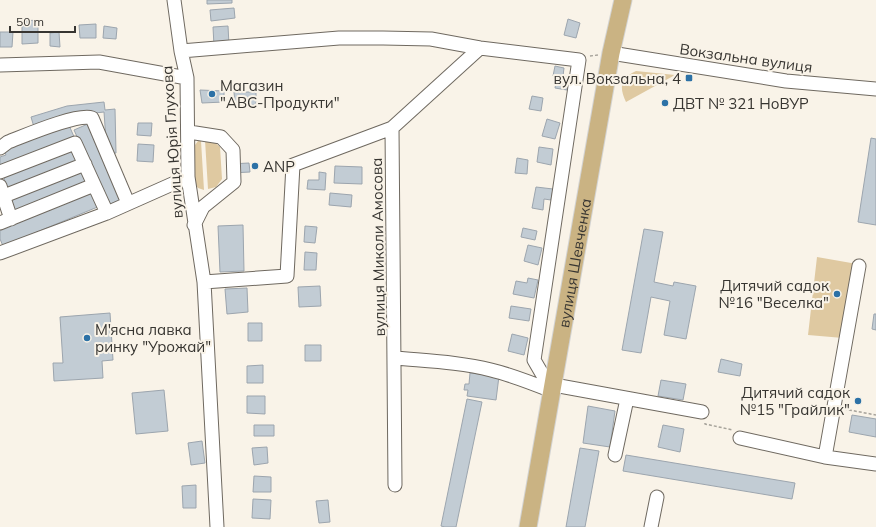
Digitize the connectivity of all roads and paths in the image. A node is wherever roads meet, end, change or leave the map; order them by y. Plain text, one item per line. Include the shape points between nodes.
1 (174, 0) edge
2 (623, 0) edge
3 (480, 48) junction
4 (181, 51) junction
5 (612, 53) junction
6 (579, 60) junction
7 (0, 65) edge
8 (187, 78) junction
9 (876, 89) edge
10 (392, 128) junction
11 (189, 132) junction
12 (0, 148) edge
13 (85, 164) junction
14 (0, 172) edge
15 (188, 177) junction
16 (94, 185) junction
17 (2, 191) edge
18 (128, 203) junction
19 (107, 214) junction
20 (6, 221) edge
21 (194, 225) junction
22 (0, 253) edge
23 (859, 266) dead end
24 (204, 282) junction
25 (395, 358) junction
26 (553, 388) junction
27 (627, 399) junction
28 (834, 408) junction
29 (702, 412) joint
30 (876, 415) edge
31 (740, 438) joint
32 (615, 455) dead end
33 (825, 456) junction
34 (876, 464) edge
35 (395, 485) dead end
36 (657, 497) dead end
37 (217, 527) edge
38 (528, 527) edge
39 (651, 527) edge

1 - 4 street, вулиця Юрія Глухова
2 - 5 main road, вулиця Шевченка
3 - 4 street via 431,39 339,38
3 - 6 street
3 - 10 street
4 - 8 street, вулиця Юрія Глухова
5 - 6 path
5 - 9 street, Вокзальна вулиця via 786,81
5 - 26 main road, вулиця Шевченка
6 - 26 street via 534,360
7 - 8 street via 99,62
8 - 11 street, вулиця Юрія Глухова
10 - 24 street via 292,164 287,276
10 - 25 street, вулиця Миколи Амосова
11 - 15 street, вулиця Юрія Глухова
11 - 21 street via 221,137 233,150 234,182 203,208
12 - 18 street via 8,142 69,120 92,118
13 - 14 street via 75,143
13 - 16 street
13 - 17 street
15 - 18 street
15 - 21 street, вулиця Юрія Глухова
16 - 19 street
16 - 20 street
17 - 20 street
18 - 19 street
19 - 22 street
21 - 24 street, вулиця Юрія Глухова
23 - 28 street
24 - 37 street, вулиця Юрія Глухова
25 - 26 street via 454,363 522,378
25 - 35 street, вулиця Миколи Амосова
26 - 27 street
26 - 38 main road, вулиця Шевченка
27 - 29 street
27 - 32 street
28 - 30 path
28 - 33 street
29 - 31 path via 707,416 705,424 735,430
31 - 33 street
33 - 34 street
36 - 39 street

